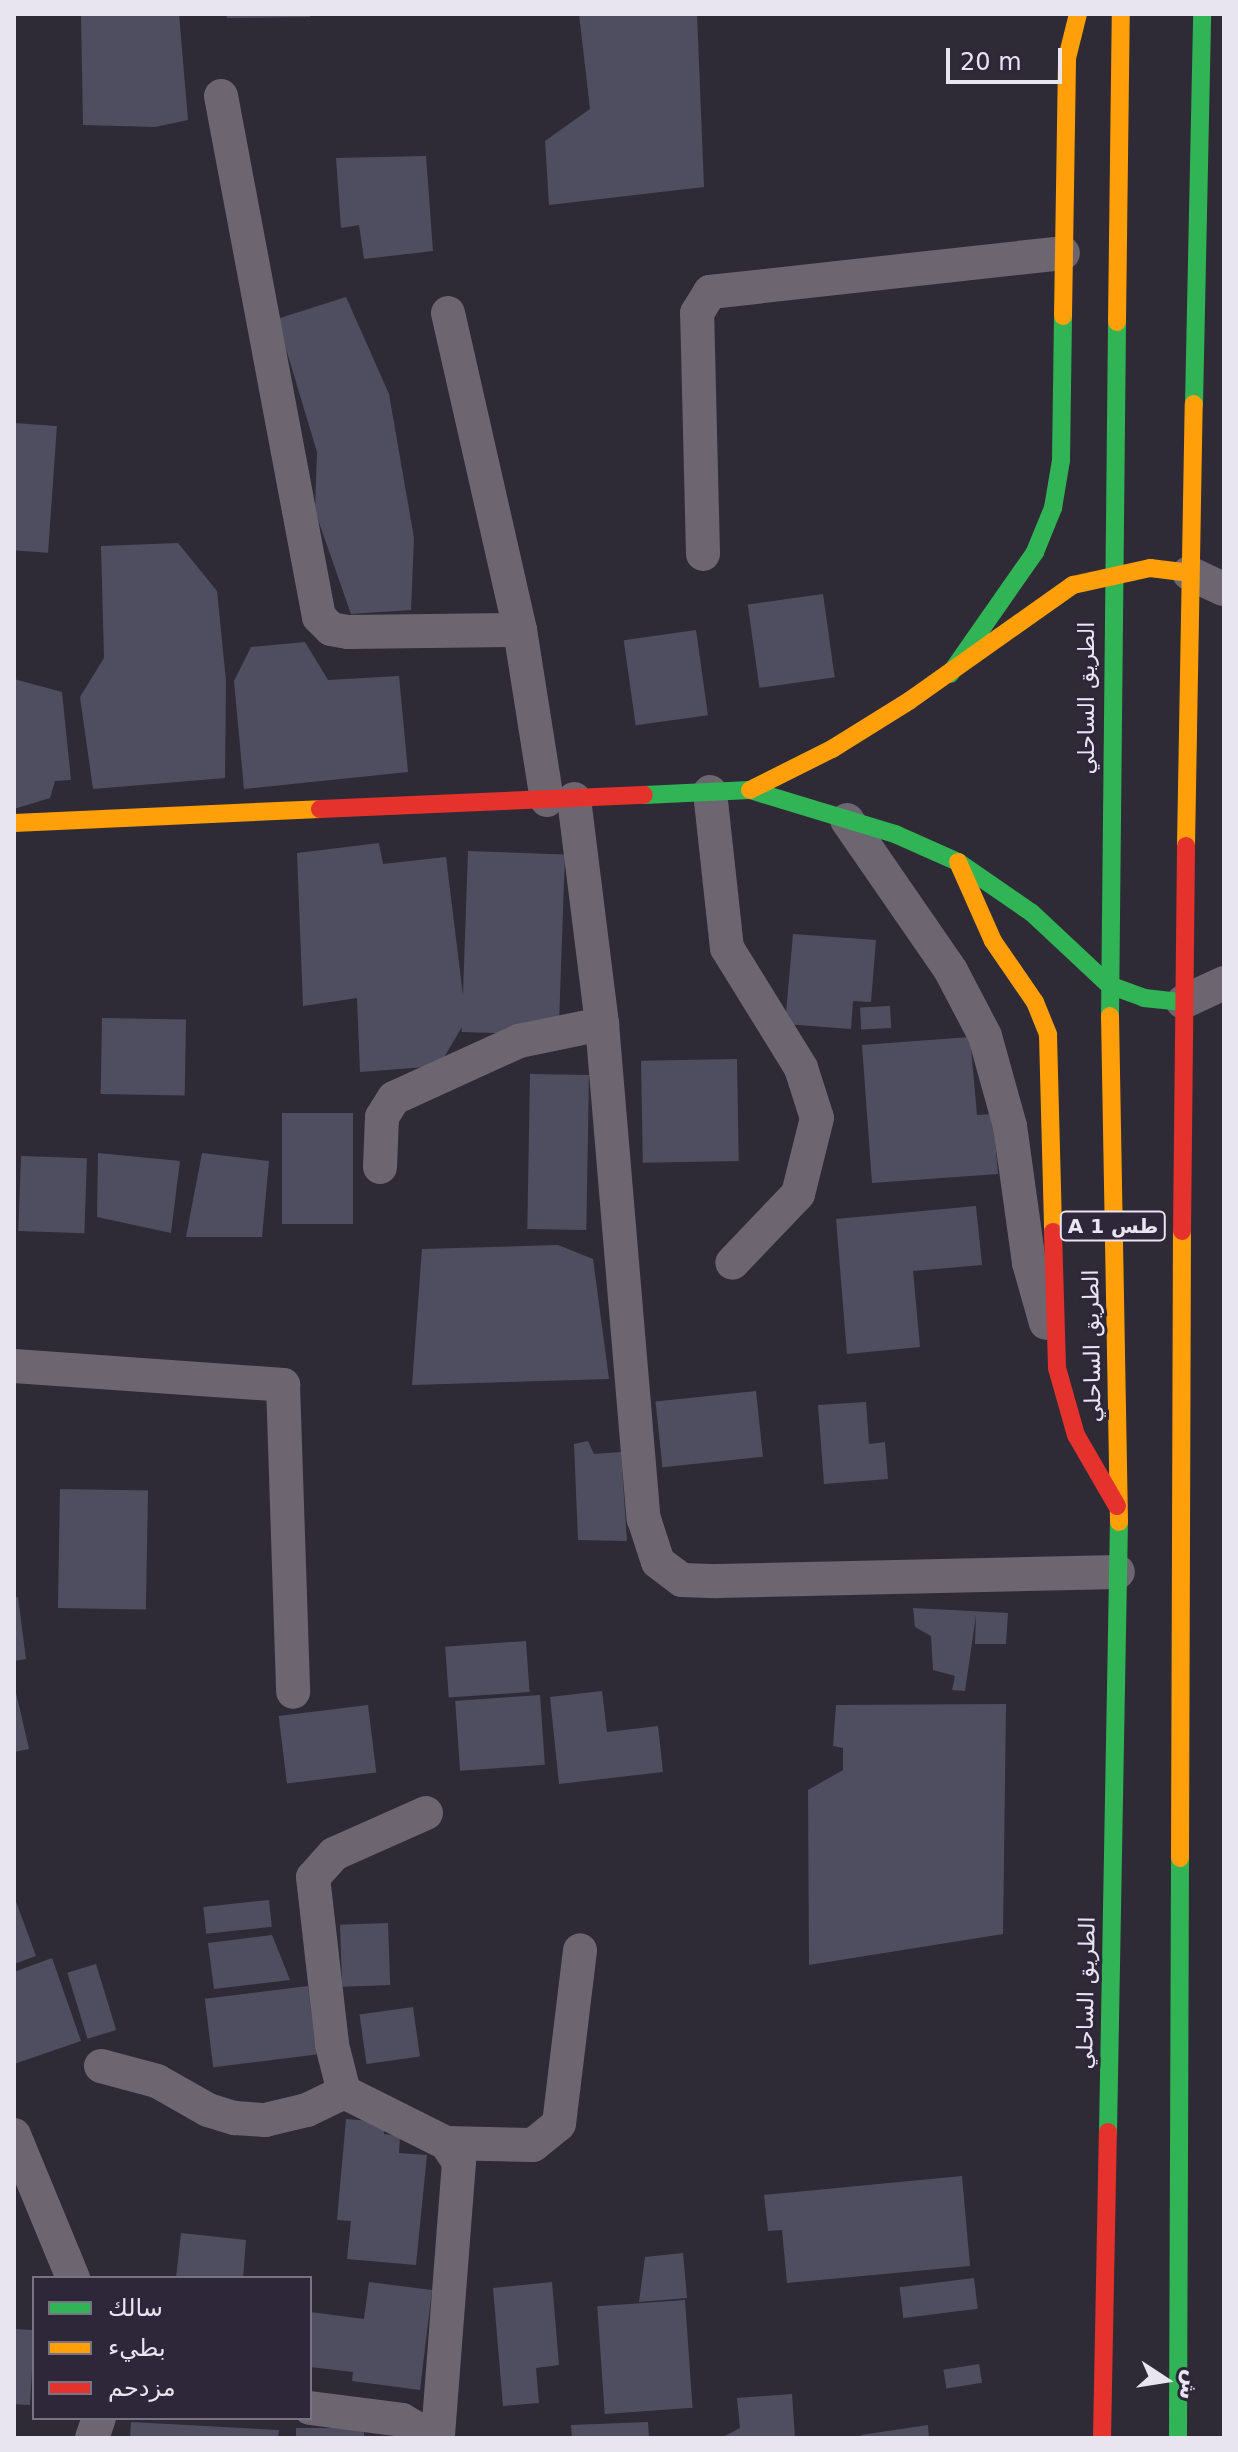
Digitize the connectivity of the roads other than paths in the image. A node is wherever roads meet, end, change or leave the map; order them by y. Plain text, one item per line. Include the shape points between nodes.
1 (1078, 14) edge
2 (1121, 14) edge
3 (1202, 14) edge
4 (221, 96) dead end
5 (1063, 253) junction
6 (448, 313) dead end
7 (703, 554) dead end
8 (1189, 573) junction
9 (1111, 574) junction
10 (1224, 589) edge
11 (520, 630) junction
12 (950, 674) junction
13 (750, 790) junction
14 (710, 792) junction
15 (560, 800) junction
16 (847, 820) junction
17 (14, 823) edge
18 (958, 862) junction
19 (1224, 983) edge
20 (1109, 985) junction
21 (1183, 1002) junction
22 (602, 1024) junction
23 (380, 1167) dead end
24 (732, 1263) dead end
25 (1055, 1342) junction
26 (14, 1366) edge
27 (1119, 1509) junction
28 (1118, 1572) junction
29 (293, 1692) dead end
30 (426, 1813) dead end
31 (580, 1950) dead end
32 (101, 2066) dead end
33 (344, 2092) junction
34 (14, 2135) edge
35 (446, 2143) junction
36 (72, 2276) edge
37 (312, 2408) edge
38 (435, 2438) edge
39 (1102, 2438) edge
40 (1178, 2438) edge

1 - 5 main road via 1067,58
2 - 9 main road, الطريق الساحلي / A 1 طس
3 - 8 main road, A 1 طس
4 - 11 street via 319,617 331,629 348,632
5 - 7 street via 710,292 697,313
5 - 12 main road via 1061,460 1053,508 1035,552
6 - 11 street
8 - 9 main road via 1150,568
8 - 10 street
8 - 21 main road, A 1 طس
9 - 12 main road via 1073,585
9 - 20 main road, الطريق الساحلي / A 1 طس
11 - 15 street
12 - 13 main road via 832,749
13 - 14 main road
13 - 16 main road
14 - 15 main road
14 - 24 street via 727,948 801,1068 817,1118 798,1194
15 - 17 main road
15 - 22 street
16 - 18 main road
16 - 25 street via 951,971 985,1036 1010,1126 1029,1263
18 - 20 main road via 1032,913
18 - 25 main road via 993,941 1035,1002 1048,1035
19 - 21 street
20 - 21 main road via 1144,998
20 - 27 main road, الطريق الساحلي / A 1 طس
21 - 40 main road, A 1 طس
22 - 23 street via 519,1041 394,1098 382,1117
22 - 28 street via 644,1519 658,1562 682,1580 717,1581
25 - 27 main road via 1076,1435
26 - 29 street via 283,1385
27 - 28 main road, الطريق الساحلي / A 1 طس
28 - 39 main road, الطريق الساحلي / A 1 طس
30 - 33 street via 334,1854 313,1877 332,2045
31 - 35 street via 559,2124 533,2145
32 - 33 street via 157,2081 208,2110 235,2118 265,2120 307,2110
33 - 35 street
34 - 36 street
35 - 38 street via 459,2162
37 - 38 street via 402,2420

